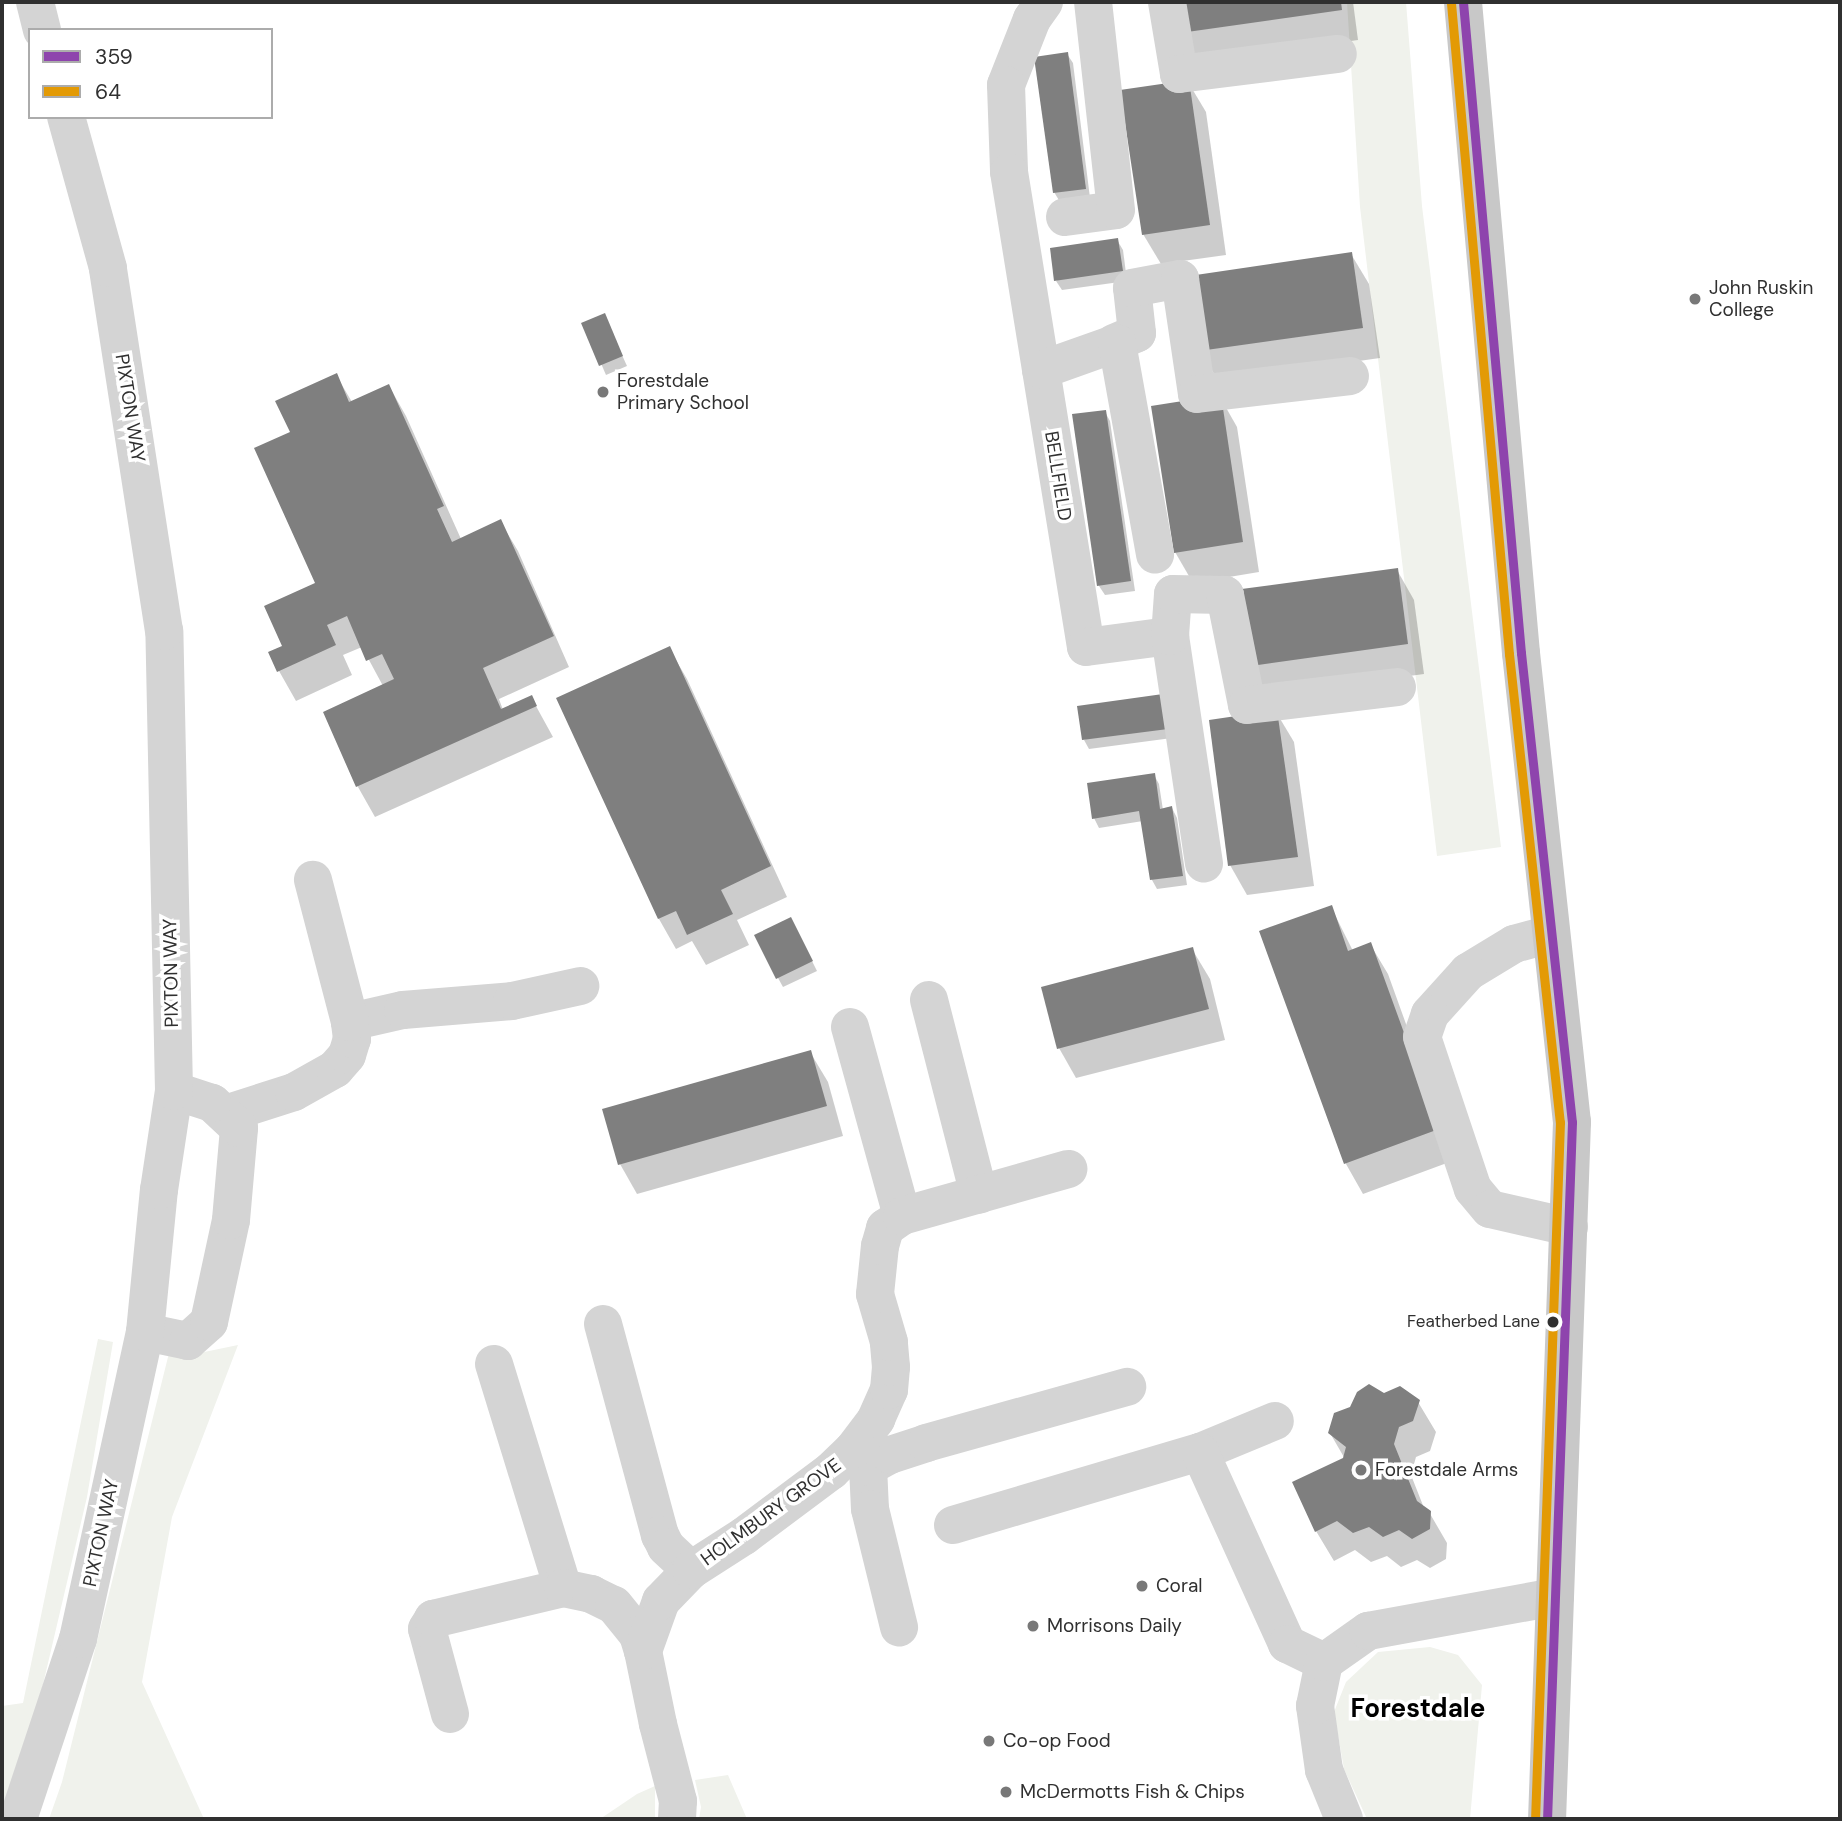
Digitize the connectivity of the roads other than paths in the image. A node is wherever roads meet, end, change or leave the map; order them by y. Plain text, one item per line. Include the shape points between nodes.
1 (35, 2) edge
2 (1044, 2) edge
3 (1093, 2) edge
4 (1167, 2) edge
5 (1463, 2) edge
6 (42, 28) edge
7 (1338, 54) dead end
8 (67, 119) edge
9 (1065, 217) dead end
10 (1114, 343) junction
11 (1041, 370) junction
12 (1350, 376) dead end
13 (1155, 555) dead end
14 (1170, 636) junction
15 (1397, 687) dead end
16 (1203, 863) dead end
17 (313, 880) dead end
18 (1551, 934) junction
19 (580, 986) dead end
20 (929, 1000) dead end
21 (350, 1022) junction
22 (850, 1027) dead end
23 (174, 1091) junction
24 (225, 1115) junction
25 (1068, 1169) dead end
26 (979, 1195) junction
27 (902, 1216) junction
28 (1569, 1227) junction
29 (603, 1324) dead end
30 (145, 1332) junction
31 (494, 1364) dead end
32 (1127, 1387) dead end
33 (1275, 1421) dead end
34 (1200, 1452) junction
35 (861, 1458) junction
36 (953, 1525) dead end
37 (691, 1570) junction
38 (563, 1588) junction
39 (1555, 1597) junction
40 (899, 1627) dead end
41 (643, 1651) junction
42 (1324, 1662) junction
43 (450, 1714) dead end
44 (18, 1819) edge
45 (677, 1819) edge
46 (1344, 1819) edge
47 (1547, 1819) edge

1 - 6 street
2 - 11 street, BELLFIELD via 1032,19 1006,85 1009,172
3 - 9 street via 1116,209
4 - 7 street via 1179,74
5 - 18 main road
8 - 23 street, PIXTON WAY via 108,268 164,631
10 - 11 street
10 - 12 street via 1137,333 1132,288 1180,279 1197,394
10 - 13 street
11 - 14 street, BELLFIELD via 1086,647
14 - 15 street via 1173,594 1225,595 1247,705
14 - 16 street
17 - 21 street
18 - 28 main road via 1572,1122
18 - 28 street via 1514,944 1468,972 1430,1014 1422,1037 1473,1189 1490,1209
19 - 21 street via 512,1001 403,1010
20 - 26 street
21 - 24 street via 352,1039 347,1055 335,1069 294,1092
22 - 27 street
23 - 24 street via 212,1103
23 - 30 street, PIXTON WAY
24 - 30 street via 239,1128 238,1165 209,1322 188,1341
25 - 26 street
26 - 27 street
27 - 35 street, HOLMBURY GROVE via 885,1228 880,1246 875,1294 888,1342 889,1390
28 - 39 main road
29 - 37 street via 660,1535
30 - 44 street, PIXTON WAY via 78,1639
31 - 38 street
32 - 35 street via 890,1454
33 - 34 street
34 - 36 street
34 - 42 street via 1287,1644
35 - 37 street, HOLMBURY GROVE
35 - 40 street
37 - 41 street, HOLMBURY GROVE via 661,1601
38 - 41 street via 614,1605 638,1635
38 - 43 street via 433,1619 427,1629
39 - 42 street via 1367,1631
39 - 47 main road
41 - 45 street via 678,1801
42 - 46 street via 1315,1706 1324,1770

